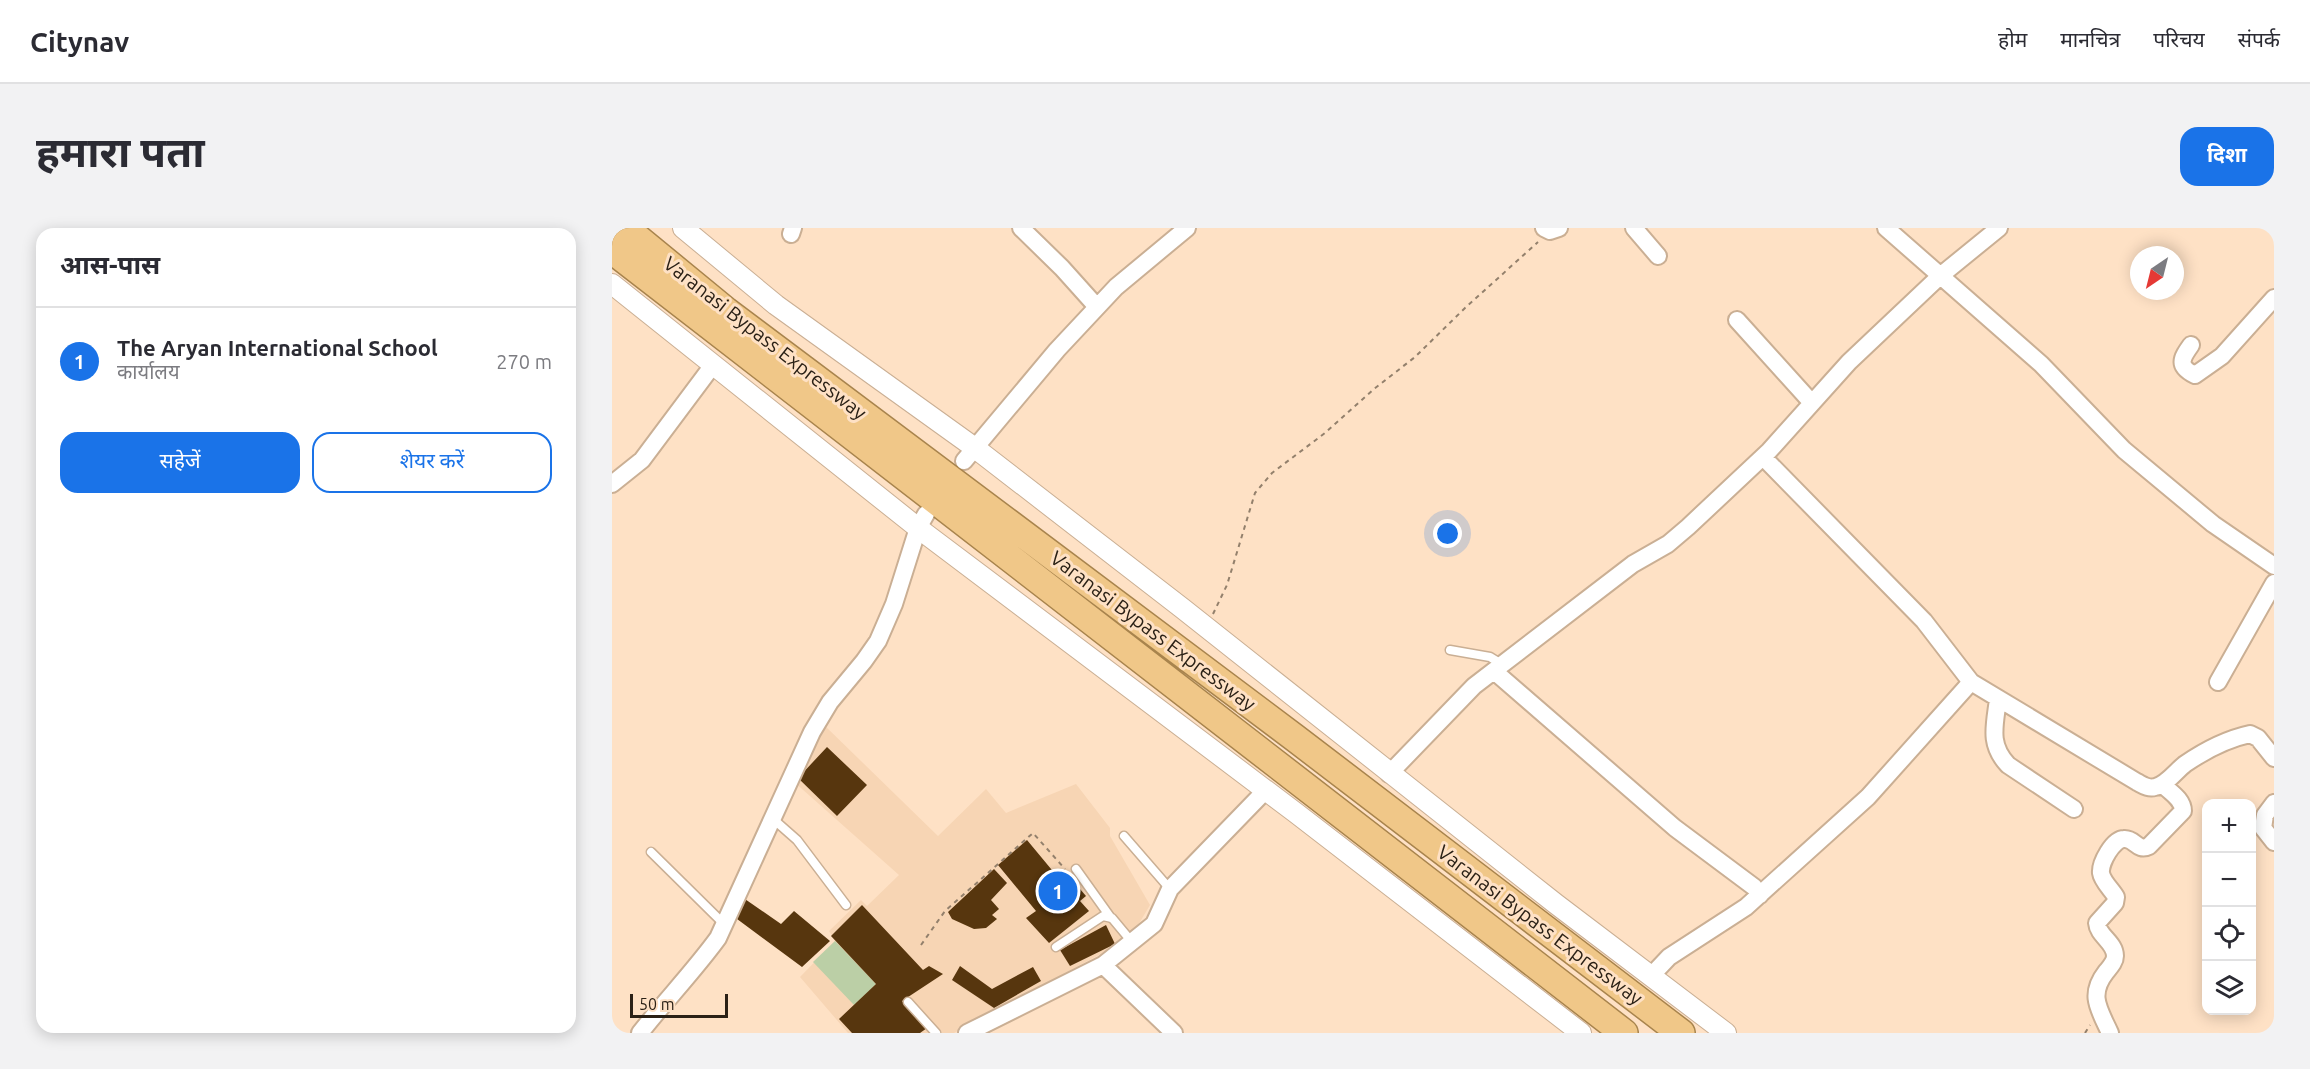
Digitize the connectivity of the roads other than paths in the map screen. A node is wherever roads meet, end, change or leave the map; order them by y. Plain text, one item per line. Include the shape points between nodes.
1 (625, 228) edge
2 (683, 228) edge
3 (1021, 228) edge
4 (1634, 228) edge
5 (1886, 228) edge
6 (1999, 228) edge
7 (1183, 229) edge
8 (612, 250) edge
9 (1658, 256) dead end
10 (1940, 276) junction
11 (615, 293) edge
12 (2274, 298) edge
13 (1097, 307) junction
14 (1737, 320) dead end
15 (2191, 345) dead end
16 (713, 365) junction
17 (1812, 404) junction
18 (970, 455) junction
19 (1763, 457) junction
20 (612, 484) edge
21 (922, 521) junction
22 (2274, 566) edge
23 (2274, 583) edge
24 (1450, 650) dead end
25 (1499, 668) junction
26 (1971, 682) junction
27 (2218, 682) dead end
28 (1998, 699) junction
29 (2274, 758) edge
30 (1389, 774) junction
31 (2162, 784) junction
32 (1265, 791) junction
33 (2274, 803) edge
34 (2074, 809) dead end
35 (772, 818) junction
36 (1124, 836) dead end
37 (2274, 842) edge
38 (651, 852) dead end
39 (1076, 869) road end
40 (1170, 889) junction
41 (1760, 895) junction
42 (846, 904) dead end
43 (1112, 918) junction
44 (725, 925) junction
45 (1132, 942) junction
46 (1056, 947) dead end
47 (1103, 965) junction
48 (1650, 976) junction
49 (908, 1002) dead end
50 (650, 1030) edge
51 (936, 1033) edge
52 (967, 1033) edge
53 (1174, 1033) edge
54 (1581, 1033) edge
55 (1624, 1033) edge
56 (1681, 1033) edge
57 (1726, 1033) edge
58 (2110, 1033) edge

1 - 56 highway, Varanasi Bypass Expressway via 726,311
2 - 18 street
3 - 13 street
4 - 9 street
5 - 10 street
6 - 10 street
7 - 13 street
8 - 55 highway, Varanasi Bypass Expressway
10 - 17 street via 1849,362
10 - 22 street via 2041,364 2124,450 2213,524
11 - 16 street
12 - 15 street via 2222,356 2195,375 2182,363
13 - 18 street
14 - 17 street
16 - 20 street via 642,460
16 - 21 street
17 - 19 street
18 - 30 street via 1205,627
19 - 25 street via 1668,544 1633,564
19 - 26 street via 1924,621
21 - 32 street
21 - 35 street via 887,623 812,732
23 - 27 street
24 - 25 lane via 1490,657
25 - 30 street via 1474,686
25 - 41 street via 1666,821
26 - 28 street
26 - 41 street via 1868,797
28 - 31 street via 2146,787
28 - 34 street via 1994,744 2000,756
29 - 31 street via 2258,738 2240,736 2197,756
30 - 48 street
31 - 58 street via 2180,800 2183,811 2150,846 2138,847 2125,838 2118,840 2101,869 2116,897 2097,923 2115,953 2113,963 2098,982 2096,996
32 - 40 street
32 - 54 street
33 - 37 street via 2265,815 2263,828
35 - 42 lane via 797,840
35 - 44 street
36 - 40 lane
38 - 44 lane
39 - 43 lane
40 - 45 street via 1154,924
41 - 48 street via 1669,957
43 - 45 lane
43 - 46 lane via 1103,916
44 - 50 street via 703,959 671,993
45 - 47 street
47 - 52 street
47 - 53 street
48 - 57 street
49 - 51 lane

